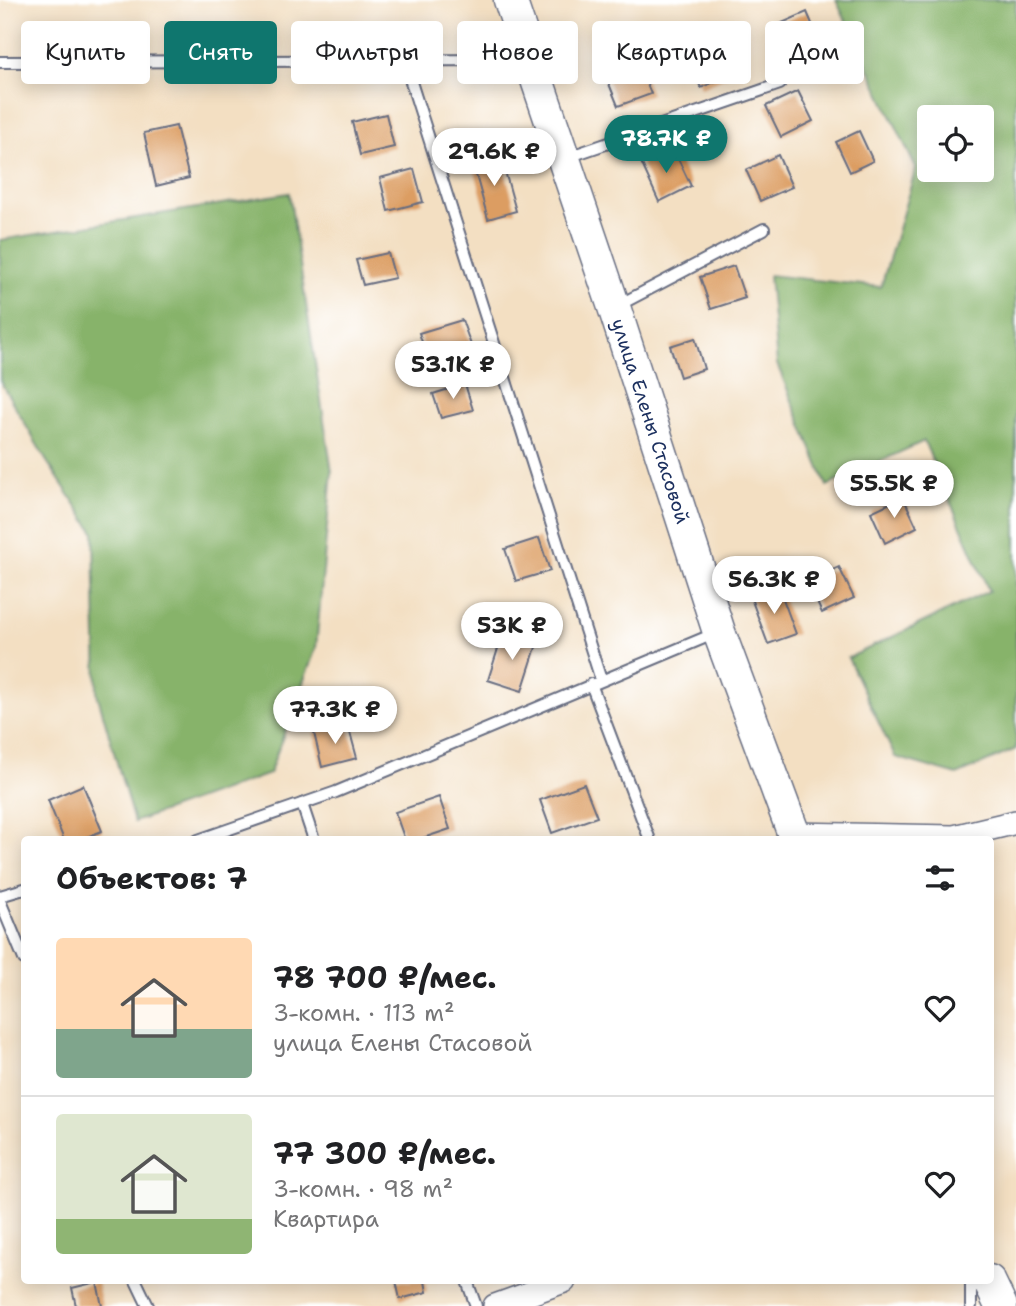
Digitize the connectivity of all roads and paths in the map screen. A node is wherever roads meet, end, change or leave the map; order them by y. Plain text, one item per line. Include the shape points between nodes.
1 (510, 0) edge
2 (517, 21) edge
3 (0, 62) edge
4 (291, 63) edge
5 (411, 84) edge
6 (537, 84) edge
7 (780, 84) dead end
8 (563, 159) junction
9 (764, 229) dead end
10 (614, 307) junction
11 (719, 632) junction
12 (596, 682) junction
13 (302, 804) junction
14 (1016, 822) edge
15 (210, 836) edge
16 (313, 836) edge
17 (649, 836) edge
18 (794, 836) edge
19 (958, 836) edge
20 (21, 890) edge
21 (0, 898) edge
22 (21, 952) edge
23 (137, 1284) edge
24 (468, 1284) edge
25 (556, 1284) edge
26 (971, 1284) edge
27 (990, 1284) edge
28 (148, 1306) edge
29 (475, 1306) edge
30 (495, 1306) edge
31 (971, 1306) edge
32 (1001, 1306) edge

1 - 2 main road, улица Елены Стасовой
3 - 4 lane
5 - 12 lane
6 - 8 main road, улица Елены Стасовой
7 - 8 lane
8 - 10 main road, улица Елены Стасовой
9 - 10 lane
10 - 11 main road, улица Елены Стасовой
11 - 12 lane
11 - 18 main road, улица Елены Стасовой
12 - 13 lane
12 - 17 lane
13 - 15 lane
13 - 16 lane
14 - 19 street
20 - 21 lane
21 - 22 lane
23 - 28 lane
24 - 29 lane
25 - 30 street
26 - 31 lane
27 - 32 main road

